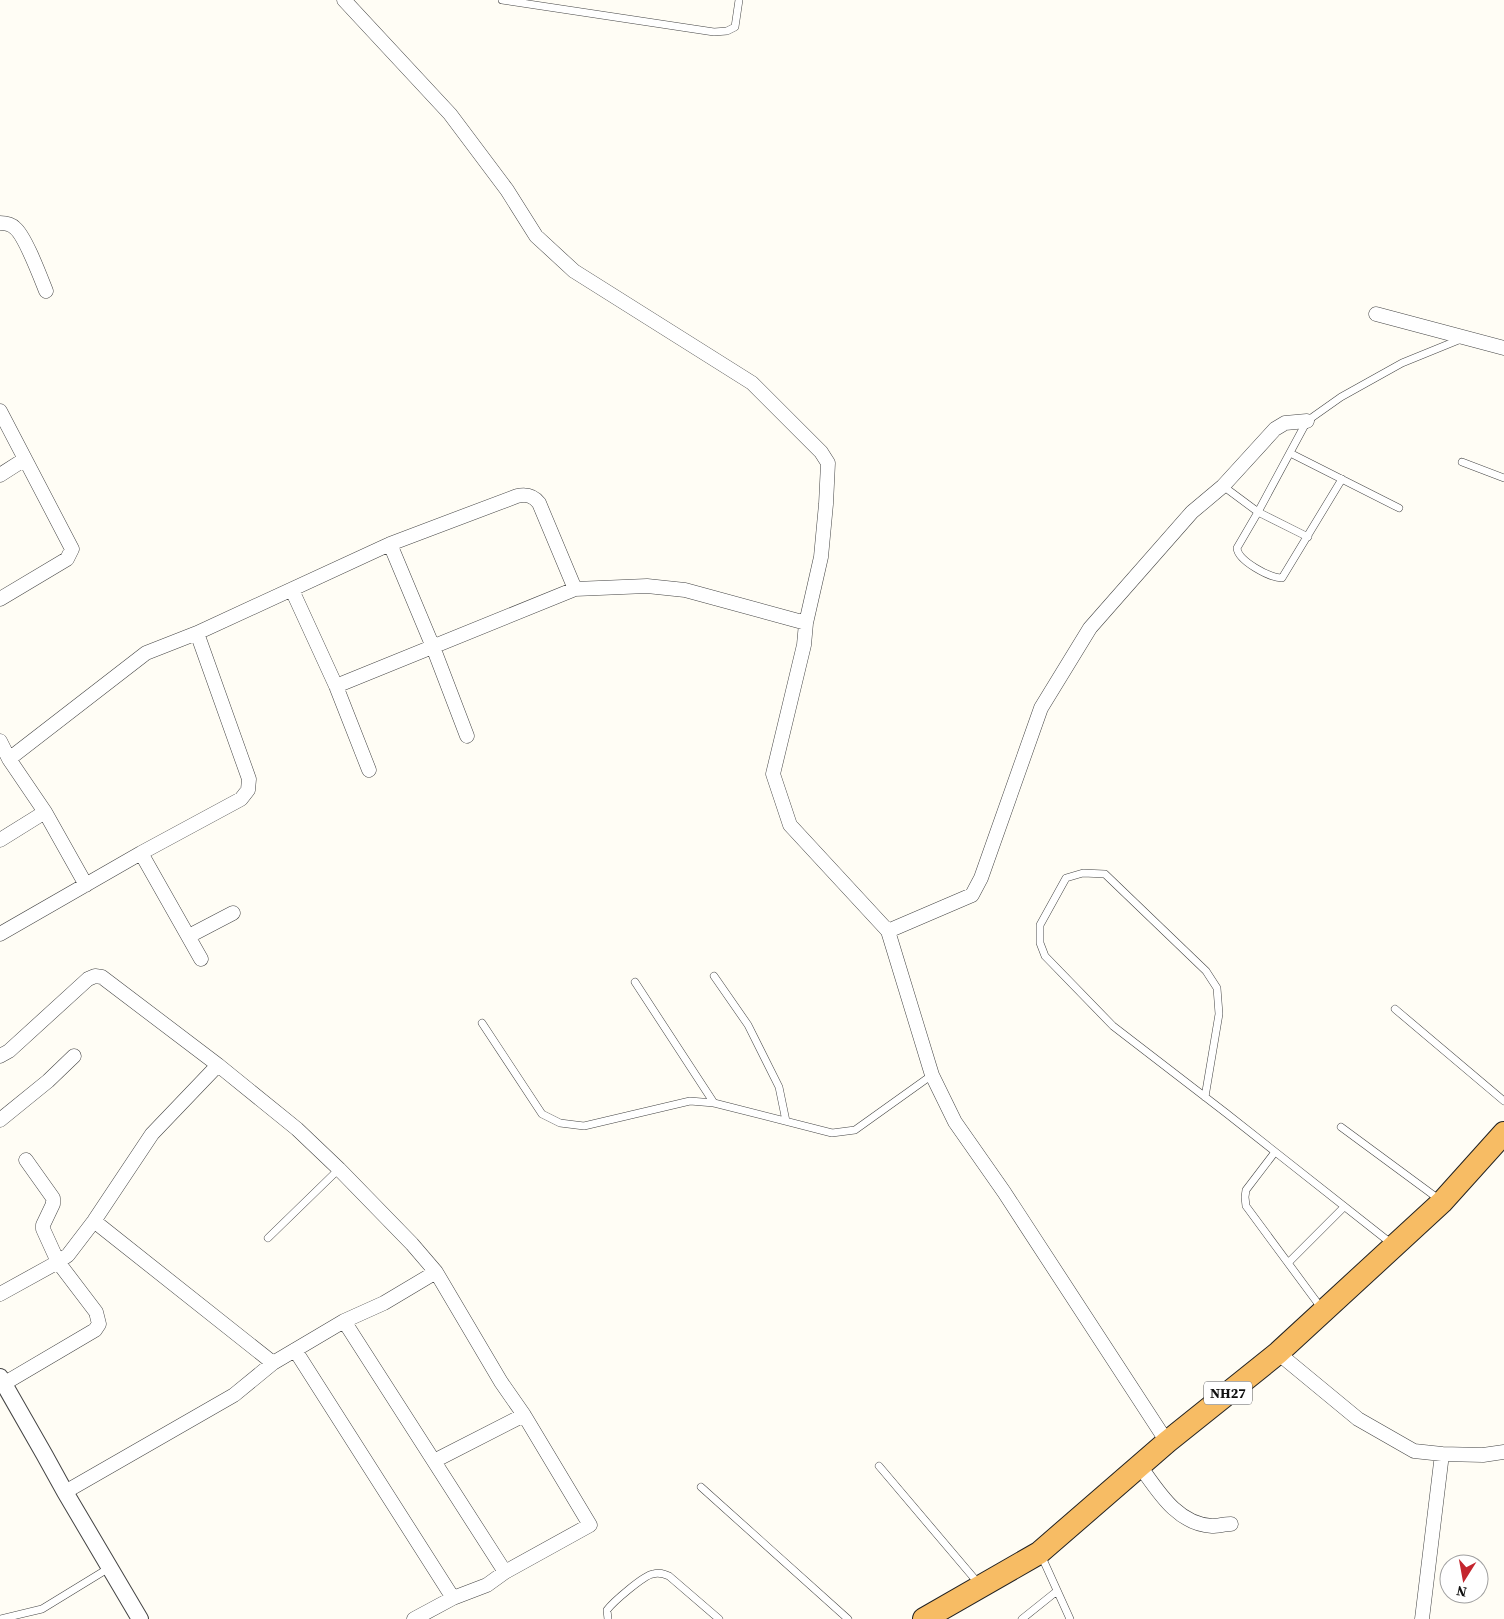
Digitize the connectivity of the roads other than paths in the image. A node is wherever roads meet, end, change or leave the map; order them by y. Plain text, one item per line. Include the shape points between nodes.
1 (344, 0) edge
2 (502, 0) edge
3 (739, 0) edge
4 (0, 223) edge
5 (46, 291) dead end
6 (1376, 314) dead end
7 (1464, 338) junction
8 (1504, 348) edge
9 (0, 411) edge
10 (1307, 421) junction
11 (1290, 453) junction
12 (25, 459) junction
13 (1462, 462) dead end
14 (0, 475) edge
15 (1504, 478) edge
16 (1342, 479) junction
17 (1223, 486) junction
18 (1399, 508) dead end
19 (1258, 512) junction
20 (1308, 537) junction
21 (390, 544) junction
22 (575, 589) junction
23 (292, 590) junction
24 (0, 599) edge
25 (806, 624) junction
26 (197, 633) junction
27 (433, 647) junction
28 (336, 686) junction
29 (467, 736) dead end
30 (3, 749) edge
31 (369, 770) dead end
32 (45, 812) junction
33 (0, 840) edge
34 (141, 853) junction
35 (86, 885) junction
36 (233, 913) dead end
37 (888, 931) junction
38 (0, 934) edge
39 (189, 936) junction
40 (201, 959) dead end
41 (714, 976) dead end
42 (635, 982) dead end
43 (1395, 1009) dead end
44 (482, 1023) dead end
45 (0, 1056) edge
46 (74, 1056) dead end
47 (218, 1066) junction
48 (932, 1075) junction
49 (1205, 1097) junction
50 (1504, 1101) edge
51 (714, 1104) junction
52 (0, 1120) edge
53 (786, 1121) junction
54 (1341, 1127) dead end
55 (1504, 1133) edge
56 (1276, 1152) junction
57 (26, 1160) dead end
58 (339, 1169) junction
59 (1442, 1202) junction
60 (1344, 1207) junction
61 (94, 1221) junction
62 (268, 1238) dead end
63 (1394, 1246) junction
64 (58, 1262) junction
65 (1288, 1263) junction
66 (436, 1272) junction
67 (0, 1294) edge
68 (1323, 1311) junction
69 (344, 1321) junction
70 (295, 1350) junction
71 (1278, 1353) junction
72 (273, 1363) junction
73 (2, 1382) edge
74 (524, 1415) junction
75 (1167, 1442) junction
76 (1504, 1452) edge
77 (1442, 1454) junction
78 (434, 1461) junction
79 (879, 1466) dead end
80 (1140, 1466) junction
81 (701, 1487) dead end
82 (65, 1492) junction
83 (1231, 1524) dead end
84 (1040, 1553) junction
85 (110, 1568) junction
86 (505, 1572) junction
87 (981, 1587) junction
88 (1057, 1592) junction
89 (453, 1598) junction
90 (0, 1619) edge
91 (140, 1619) edge
92 (414, 1619) edge
93 (608, 1619) edge
94 (719, 1619) edge
95 (848, 1619) edge
96 (924, 1619) edge
97 (1022, 1619) edge
98 (1070, 1619) edge
99 (1422, 1619) edge

1 - 25 street via 450,114 507,190 536,236 574,271 752,383 821,452 828,463 825,513 821,557
2 - 3 lane via 714,32 734,27
4 - 5 street via 15,228 22,237
6 - 7 street
7 - 8 street
7 - 10 lane via 1402,363 1341,397
9 - 12 street
10 - 11 lane
10 - 17 street via 1285,423 1275,429
11 - 16 lane
11 - 19 lane
12 - 14 street
12 - 24 street via 72,549 68,559
13 - 15 lane
16 - 18 lane
16 - 20 lane
17 - 19 lane
17 - 37 street via 1192,512 1090,628 1041,708 981,878 972,895
19 - 20 lane
19 - 20 lane via 1236,548 1241,558 1268,575 1282,578
21 - 22 street via 517,496 530,495 539,503
21 - 23 street
21 - 27 street
22 - 25 street via 647,586 685,590
22 - 27 street
23 - 26 street
23 - 28 street
25 - 37 street via 804,645 773,774 790,825
26 - 30 street via 146,653
26 - 34 street via 249,779 248,790 241,799
27 - 28 street
27 - 29 street
28 - 31 street
30 - 32 street
32 - 33 street
32 - 35 street
34 - 35 street
34 - 39 street
35 - 38 street
36 - 39 street
37 - 48 street
39 - 40 street
41 - 53 lane via 748,1025 779,1087
42 - 51 lane
43 - 50 lane
44 - 51 lane via 542,1114 560,1123 584,1126 690,1101
45 - 47 street via 10,1051 95,976 108,981
46 - 52 street via 48,1082
47 - 58 street via 297,1129
47 - 61 street via 152,1134
48 - 53 lane via 856,1130 832,1133
48 - 75 street via 955,1122
49 - 49 lane via 1113,1026 1045,956 1040,943 1040,925 1066,878 1083,873 1105,874 1206,971 1218,988 1219,1014
49 - 56 lane
51 - 53 lane
54 - 59 lane
55 - 59 highway, NH27
56 - 60 lane
56 - 65 lane via 1246,1190 1245,1197 1246,1206
57 - 64 street via 53,1198 43,1225
58 - 62 lane
58 - 66 street
59 - 63 highway, NH27
60 - 63 lane
60 - 65 lane
61 - 64 street via 68,1255
61 - 72 street
63 - 68 highway, NH27
64 - 67 street
64 - 73 street via 96,1312 98,1324 95,1330
65 - 68 lane
66 - 69 street via 384,1304
66 - 74 street
68 - 71 highway, NH27
69 - 70 street
69 - 78 street
70 - 72 street
70 - 89 street
71 - 75 highway, NH27
71 - 77 street via 1358,1419 1414,1451
72 - 82 street via 234,1396
73 - 82 street
74 - 78 street
74 - 86 street via 590,1524
75 - 80 highway, NH27
76 - 77 street
77 - 99 street
78 - 86 street
79 - 87 lane
80 - 83 street via 1170,1507 1190,1521 1211,1526
80 - 84 highway, NH27
81 - 95 lane
82 - 85 street
84 - 87 highway, NH27
84 - 88 lane
85 - 90 lane via 42,1609
85 - 91 street
86 - 89 street via 487,1585
87 - 96 highway, NH27
88 - 97 lane
88 - 98 lane
89 - 92 street
93 - 94 lane via 607,1610 612,1602 652,1574 662,1573 676,1581

